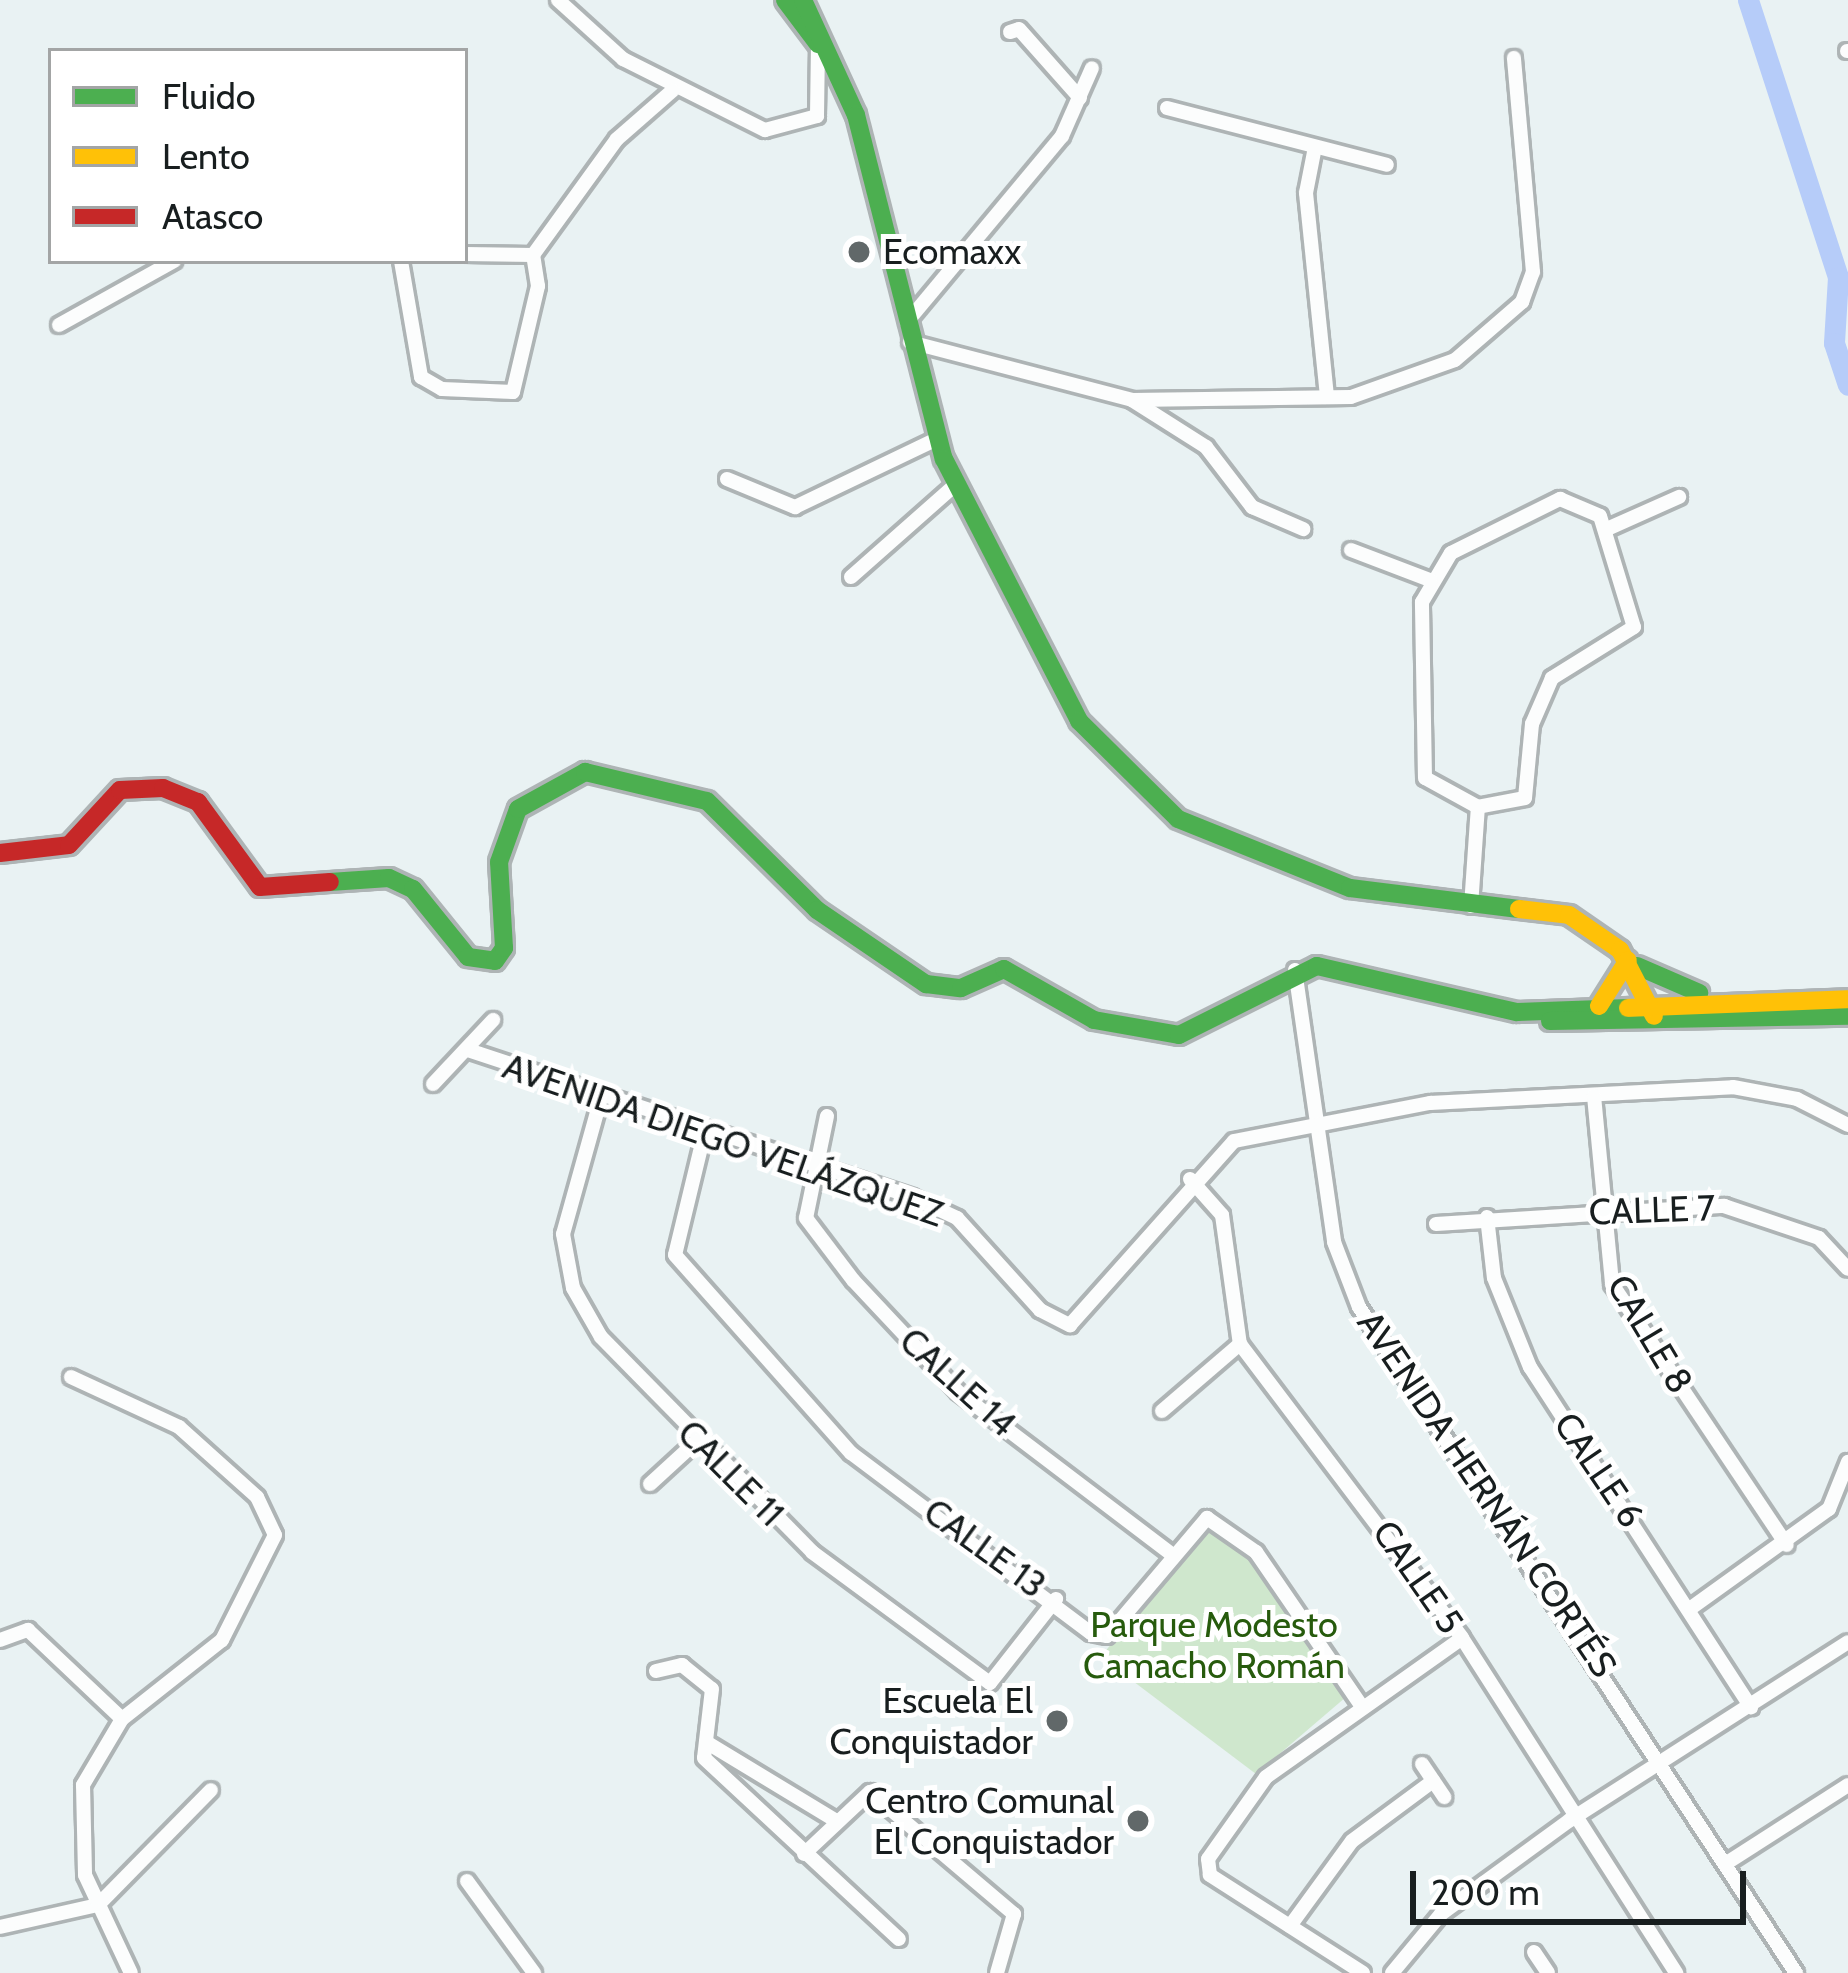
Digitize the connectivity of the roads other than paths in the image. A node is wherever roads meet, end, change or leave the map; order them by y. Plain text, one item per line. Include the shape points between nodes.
1 (559, 0) edge
2 (785, 0) edge
3 (803, 0) edge
4 (1010, 32) dead end
5 (818, 45) junction
6 (1514, 58) dead end
7 (1092, 68) dead end
8 (673, 90) junction
9 (1080, 98) junction
10 (1167, 108) dead end
11 (1315, 147) junction
12 (1387, 165) dead end
13 (468, 254) edge
14 (533, 255) junction
15 (169, 264) edge
16 (402, 264) edge
17 (59, 325) dead end
18 (909, 332) junction
19 (1327, 397) junction
20 (1132, 400) junction
21 (937, 439) junction
22 (727, 479) dead end
23 (956, 485) junction
24 (1679, 497) dead end
25 (1607, 529) junction
26 (1303, 530) dead end
27 (1351, 550) dead end
28 (851, 577) dead end
29 (1430, 580) junction
30 (1478, 807) junction
31 (0, 853) edge
32 (1471, 906) junction
33 (1628, 960) junction
34 (1295, 970) junction
35 (1848, 981) edge
36 (1820, 994) junction
37 (1713, 997) junction
38 (1848, 998) edge
39 (1598, 1007) junction
40 (1653, 1009) junction
41 (1517, 1012) junction
42 (1848, 1016) edge
43 (493, 1020) dead end
44 (468, 1050) junction
45 (433, 1084) dead end
46 (1594, 1096) junction
47 (601, 1097) junction
48 (827, 1116) dead end
49 (1321, 1120) junction
50 (1848, 1125) edge
51 (704, 1135) junction
52 (814, 1169) junction
53 (1190, 1179) junction
54 (1603, 1210) junction
55 (1487, 1217) junction
56 (1436, 1224) dead end
57 (1848, 1269) edge
58 (1240, 1344) junction
59 (70, 1377) dead end
60 (1162, 1411) dead end
61 (697, 1441) junction
62 (1848, 1462) edge
63 (650, 1484) dead end
64 (1787, 1545) junction
65 (1170, 1553) junction
66 (1056, 1599) junction
67 (1691, 1608) junction
68 (1462, 1638) junction
69 (0, 1640) edge
70 (1848, 1642) edge
71 (656, 1671) dead end
72 (1360, 1704) junction
73 (1750, 1707) junction
74 (122, 1719) junction
75 (706, 1742) junction
76 (1663, 1757) junction
77 (1422, 1764) dead end
78 (1433, 1781) junction
79 (1848, 1785) edge
80 (212, 1790) dead end
81 (1444, 1797) dead end
82 (836, 1820) junction
83 (1570, 1820) junction
84 (804, 1854) junction
85 (1726, 1864) junction
86 (467, 1881) dead end
87 (98, 1905) junction
88 (1290, 1926) junction
89 (0, 1927) edge
90 (899, 1939) dead end
91 (1534, 1952) dead end
92 (135, 1970) edge
93 (1546, 1972) edge
94 (534, 1973) edge
95 (997, 1973) edge
96 (1363, 1973) edge
97 (1392, 1973) edge
98 (1676, 1973) edge
99 (1796, 1973) edge

1 - 8 street via 585,34
2 - 5 street
3 - 5 street
4 - 9 street via 1019,29
5 - 8 street via 825,98 791,129 747,126
5 - 18 street via 856,115
6 - 19 street via 1533,272 1522,302 1455,360
7 - 9 street
8 - 14 street via 617,139
9 - 18 street via 1062,136
10 - 11 street
11 - 12 street
11 - 19 street via 1306,194
13 - 14 street
14 - 16 street via 538,286 513,392 442,389 421,377
15 - 17 street
18 - 20 street
18 - 21 street
19 - 20 street
20 - 26 street via 1206,447 1252,507
21 - 22 street via 795,507
21 - 23 street
23 - 28 street
23 - 32 street via 1079,722 1143,796 1350,888
24 - 25 street
25 - 29 street via 1560,499 1476,536
25 - 30 street via 1634,627 1552,678 1532,724 1525,798
27 - 29 street
29 - 30 street via 1416,633 1421,760 1437,792
30 - 32 street
31 - 34 street via 69,845 120,790 163,788 198,802 260,886 389,878 413,890 468,957 495,961 505,948 499,862 518,809 586,772 707,801 818,910 926,984 961,988 1004,969 1043,982 1094,1019 1179,1035
32 - 33 street via 1569,914
33 - 37 street
33 - 39 street
33 - 40 street
34 - 41 street via 1361,971
34 - 49 street, AVENIDA HERNÁN CORTÉS
35 - 36 street
36 - 37 street
36 - 38 street
37 - 40 street
39 - 40 street
39 - 41 street
40 - 41 street
40 - 42 street
43 - 44 street
44 - 45 street
44 - 47 street, AVENIDA DIEGO VELÁZQUEZ
46 - 49 street, AVENIDA DIEGO VELÁZQUEZ
46 - 50 street, AVENIDA DIEGO VELÁZQUEZ via 1732,1087 1797,1099
46 - 54 street, CALLE 8
47 - 51 street, AVENIDA DIEGO VELÁZQUEZ
47 - 61 street, CALLE 11 via 564,1209 573,1288 601,1336
48 - 52 street, CALLE 14
49 - 53 street, AVENIDA DIEGO VELÁZQUEZ via 1234,1141
49 - 76 street, AVENIDA HERNÁN CORTÉS via 1334,1242 1359,1307
51 - 52 street, AVENIDA DIEGO VELÁZQUEZ
51 - 66 street, CALLE 13 via 675,1255 851,1453
52 - 53 street, AVENIDA DIEGO VELÁZQUEZ via 957,1218 1040,1310 1070,1325
52 - 65 street, CALLE 14 via 806,1218 883,1312 958,1392
53 - 58 street, CALLE 5 via 1222,1215
54 - 55 street, CALLE 7
54 - 57 street, CALLE 7 via 1764,1212 1819,1238
54 - 64 street, CALLE 8 via 1612,1284
55 - 56 street, CALLE 7
55 - 67 street, CALLE 6 via 1494,1278 1530,1366
58 - 60 street
58 - 68 street, CALLE 5
59 - 74 street via 179,1427 257,1497 274,1535 223,1640
61 - 63 street
61 - 66 street, CALLE 11 via 812,1552 990,1683
62 - 64 street via 1829,1510
64 - 67 street
65 - 66 street, CALLE 13 via 1107,1636
65 - 72 street, CALLE 13 via 1207,1518 1256,1552
67 - 73 street, CALLE 6
68 - 72 street
68 - 83 street, CALLE 5
69 - 74 street via 28,1630
70 - 73 street
71 - 75 street via 682,1665 712,1689
72 - 88 street via 1266,1777 1208,1859 1210,1875
73 - 76 street
74 - 87 street via 83,1785 80,1841
75 - 82 street
75 - 84 street via 704,1758
76 - 83 street
76 - 85 street, AVENIDA HERNÁN CORTÉS
77 - 78 street
78 - 81 street
78 - 88 street via 1352,1841
79 - 85 street
80 - 87 street
82 - 84 street
82 - 95 street via 870,1792 1007,1906
83 - 97 street via 1442,1914
83 - 98 street, CALLE 5
84 - 90 street
85 - 99 street, AVENIDA HERNÁN CORTÉS
86 - 94 street
87 - 89 street
87 - 92 street
88 - 96 street
91 - 93 street

